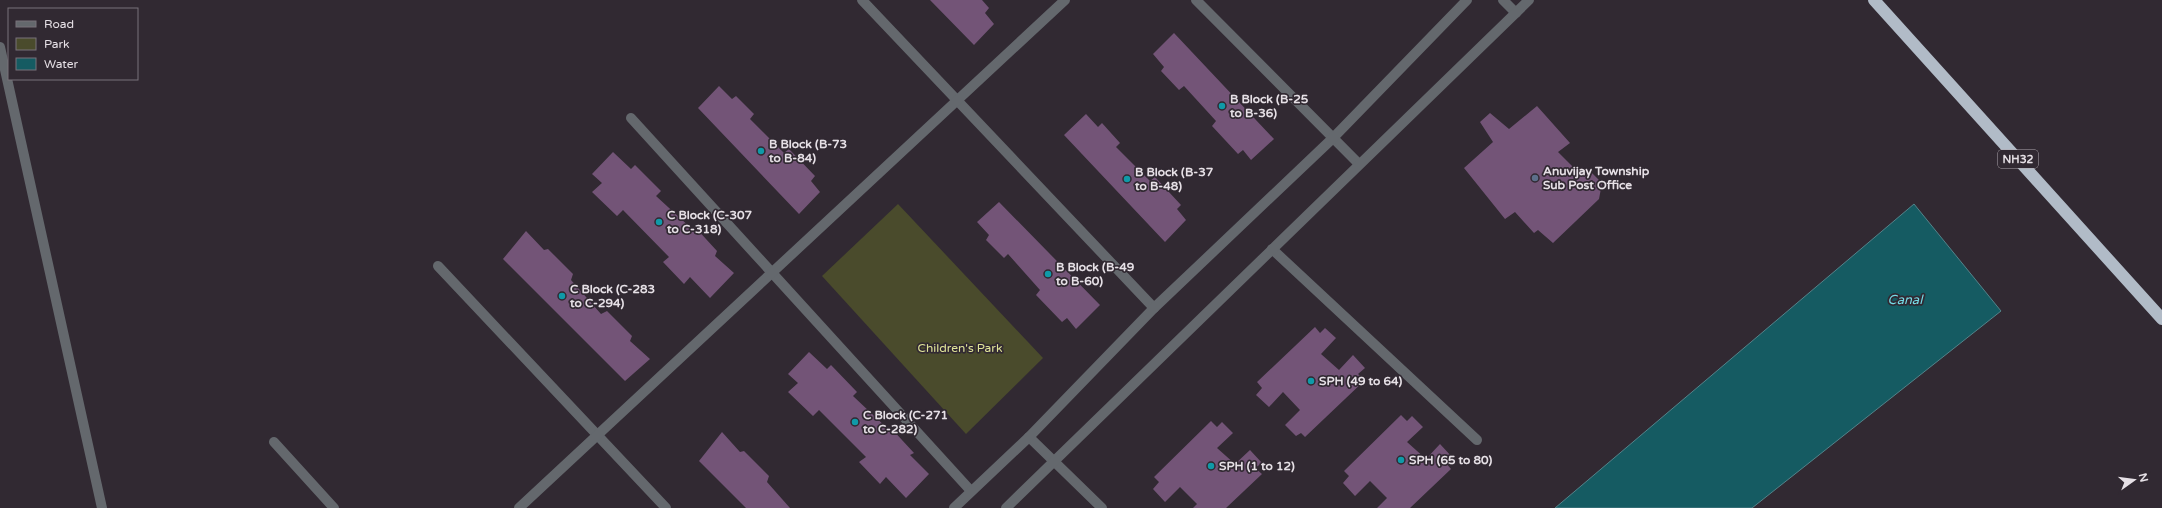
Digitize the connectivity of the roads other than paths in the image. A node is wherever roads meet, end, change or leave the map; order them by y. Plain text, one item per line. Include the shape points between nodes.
1 (862, 0) edge
2 (1065, 0) edge
3 (1196, 0) edge
4 (1467, 0) edge
5 (1503, 0) edge
6 (1529, 0) edge
7 (1874, 0) edge
8 (1516, 13) junction
9 (0, 47) edge
10 (957, 100) junction
11 (631, 118) dead end
12 (1333, 138) junction
13 (1359, 164) junction
14 (1272, 249) junction
15 (438, 266) dead end
16 (772, 272) junction
17 (1154, 308) junction
18 (2162, 319) edge
19 (597, 435) junction
20 (1030, 436) junction
21 (1477, 440) dead end
22 (274, 442) dead end
23 (1054, 460) junction
24 (971, 491) junction
25 (102, 508) edge
26 (334, 508) edge
27 (518, 508) edge
28 (666, 508) edge
29 (954, 508) edge
30 (1006, 508) edge
31 (1102, 508) edge

1 - 10 street
2 - 10 street
3 - 12 street
4 - 12 street
5 - 8 street
6 - 8 street
7 - 18 highway, NH32
8 - 13 street
9 - 25 street
10 - 16 street
10 - 17 street
11 - 16 street
12 - 13 street
12 - 17 street
13 - 14 street
14 - 21 street
14 - 23 street
15 - 19 street
16 - 19 street
16 - 24 street
17 - 20 street
19 - 27 street
19 - 28 street
20 - 23 street
20 - 24 street
22 - 26 street
23 - 30 street
23 - 31 street
24 - 29 street

